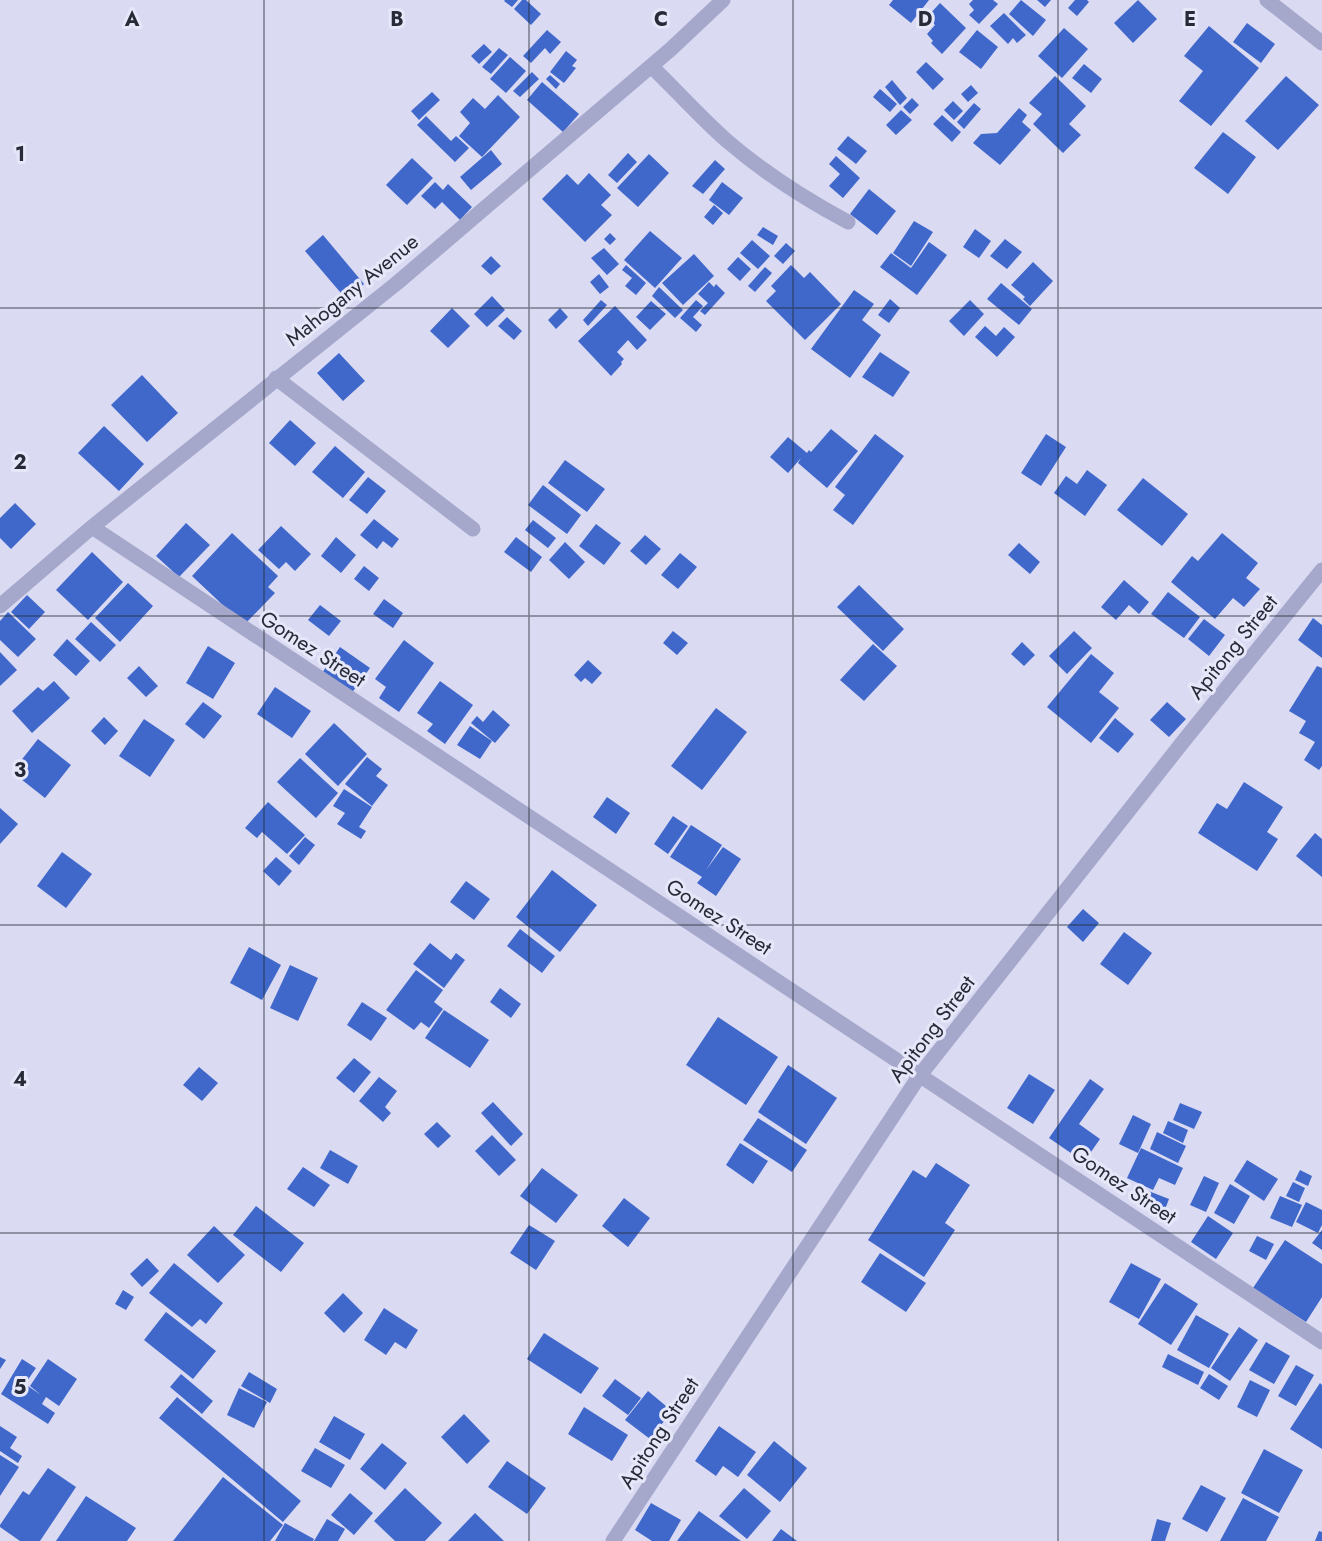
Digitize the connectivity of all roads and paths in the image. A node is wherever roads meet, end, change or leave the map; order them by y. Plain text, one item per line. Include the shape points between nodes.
1 (723, 0) edge
2 (1267, 0) edge
3 (1322, 43) edge
4 (651, 66) junction
5 (848, 222) dead end
6 (276, 378) junction
7 (92, 527) junction
8 (473, 529) dead end
9 (1322, 570) edge
10 (0, 606) edge
11 (920, 1076) junction
12 (1322, 1342) edge
13 (614, 1541) edge

1 - 4 street, Mahogany Avenue
2 - 3 street
4 - 5 street via 727,141 814,204
4 - 6 street, Mahogany Avenue via 397,283
6 - 7 street, Mahogany Avenue
6 - 8 street
7 - 10 street, Mahogany Avenue
7 - 11 street, Gomez Street
9 - 11 street, Apitong Street
11 - 12 street, Gomez Street
11 - 13 street, Apitong Street

